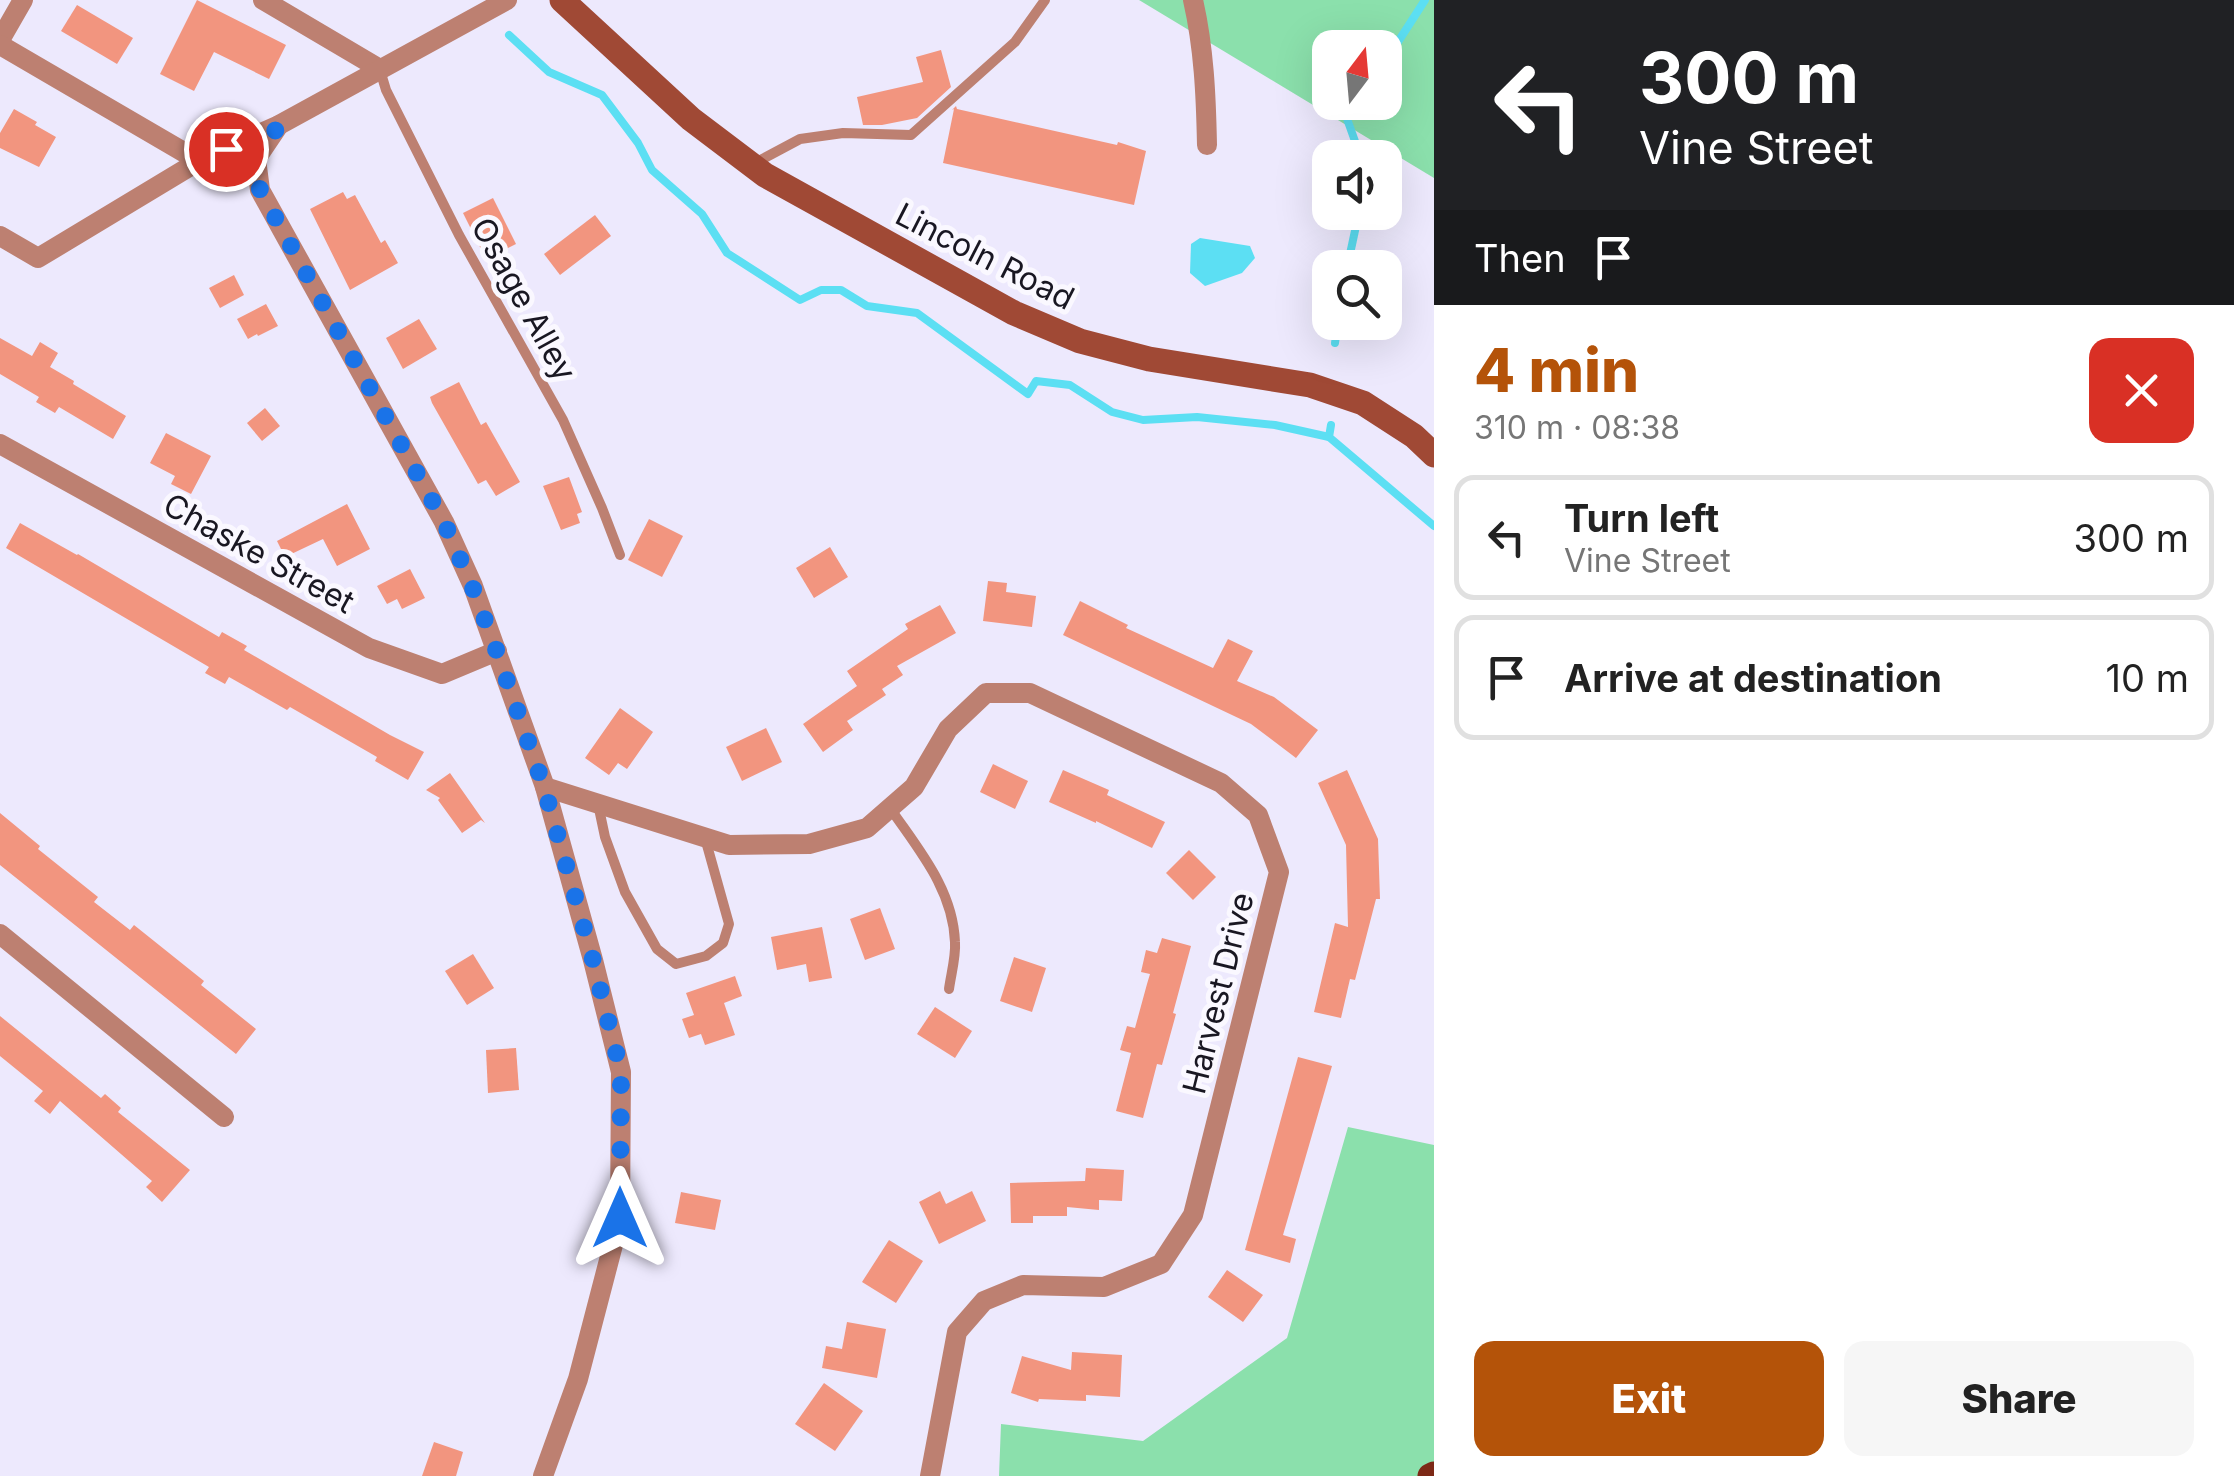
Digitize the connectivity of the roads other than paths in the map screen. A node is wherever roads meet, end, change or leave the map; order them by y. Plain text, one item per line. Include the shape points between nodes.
1 (22, 0) edge
2 (264, 0) edge
3 (507, 0) edge
4 (562, 0) edge
5 (1045, 0) edge
6 (1193, 0) edge
7 (0, 42) edge
8 (380, 69) junction
9 (279, 125) junction
10 (1207, 145) dead end
11 (199, 161) junction
12 (752, 165) junction
13 (0, 236) edge
14 (0, 444) edge
15 (1434, 455) edge
16 (620, 554) dead end
17 (497, 652) junction
18 (544, 787) junction
19 (598, 803) junction
20 (890, 808) junction
21 (704, 836) junction
22 (0, 934) edge
23 (950, 989) dead end
24 (224, 1117) dead end
25 (543, 1476) edge
26 (930, 1476) edge

1 - 7 street
2 - 8 street
3 - 8 street
4 - 12 street, Lincoln Road via 691,119
5 - 12 lane via 1016,42 911,135 800,139
6 - 10 street
7 - 11 street
8 - 9 street
8 - 16 lane, Osage Alley via 459,235 563,420
9 - 11 street
9 - 17 street via 256,159 260,190 444,522
11 - 13 street via 38,258
12 - 15 street, Lincoln Road via 1014,313 1148,359 1310,385 1363,403
14 - 17 street, Chaske Street via 369,648 442,674
17 - 18 street
18 - 19 street, Harvest Drive
18 - 25 street via 598,979 621,1090 620,1218 578,1378
19 - 21 street, Harvest Drive
19 - 21 lane via 625,892 656,950 676,964 706,956 723,943 729,924
20 - 21 street, Harvest Drive via 867,828 809,844 729,844
20 - 23 lane via 950,907 956,944
20 - 26 street, Harvest Drive via 914,787 948,729 986,693 1030,693 1221,782 1258,815 1279,872 1193,1216 1160,1264 1104,1287 1023,1285 984,1301 957,1332
22 - 24 street

